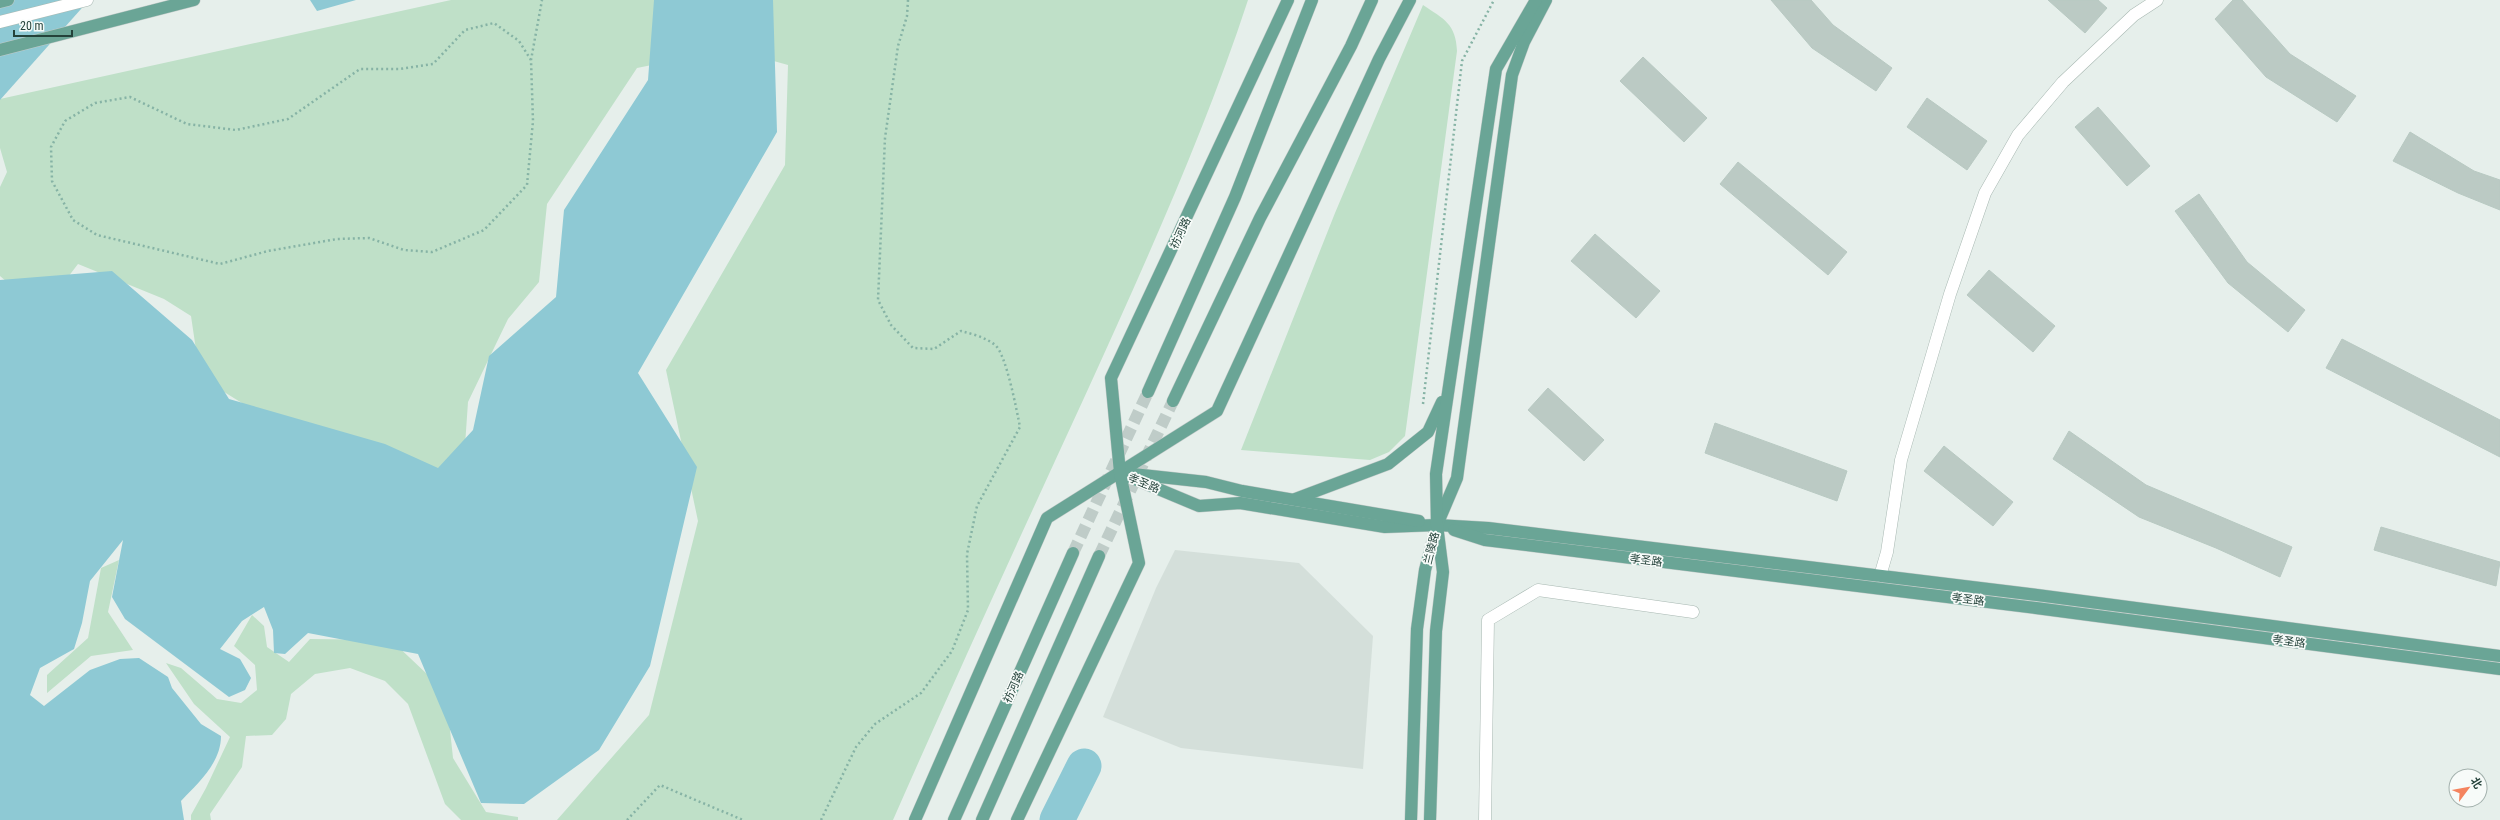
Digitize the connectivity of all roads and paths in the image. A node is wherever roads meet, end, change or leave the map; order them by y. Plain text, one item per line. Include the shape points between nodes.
1 (8, 0) edge
2 (87, 0) edge
3 (194, 0) edge
4 (542, 0) edge
5 (908, 0) edge
6 (1288, 0) edge
7 (1312, 0) edge
8 (1372, 0) edge
9 (1494, 0) edge
10 (1536, 0) edge
11 (1546, 0) edge
12 (2157, 0) edge
13 (0, 2) edge
14 (1408, 2) edge
15 (0, 22) edge
16 (0, 50) edge
17 (531, 60) junction
18 (1448, 390) junction
19 (1148, 392) tunnel mouth
20 (1172, 400) tunnel mouth
21 (1422, 410) dead end
22 (1120, 473) junction
23 (1294, 499) junction
24 (1436, 524) junction
25 (1073, 553) tunnel mouth
26 (1099, 556) tunnel mouth
27 (1880, 576) junction
28 (1693, 612) dead end
29 (2500, 656) edge
30 (2500, 670) edge
31 (627, 820) edge
32 (743, 820) edge
33 (821, 820) edge
34 (915, 820) edge
35 (954, 820) edge
36 (982, 820) edge
37 (1018, 820) edge
38 (1411, 820) edge
39 (1430, 820) edge
40 (1485, 820) edge

1 - 13 main road
2 - 15 street
3 - 16 main road
4 - 17 path
5 - 33 path via 898,46 885,138 878,300 891,325 913,348 934,349 960,331 984,338 997,346 1012,388 1020,427 976,506 967,554 968,610 952,651 921,693 875,724 856,747
6 - 22 main road, 祊河路 via 1111,378
7 - 19 main road via 1235,198
8 - 20 main road via 1351,46 1260,218
9 - 21 path via 1462,61
10 - 18 main road via 1496,69
11 - 24 main road via 1524,42 1512,75 1457,478
12 - 27 street via 2134,15 2063,82 2018,135 1985,193 1950,294 1901,460 1888,545
14 - 22 main road via 1379,59 1217,411
17 - 17 path via 533,121 527,185 484,230 432,252 404,250 369,238 268,251 220,264 97,235 73,220 52,181 51,146 65,121 95,102 130,97 187,124 236,130 288,119 360,69 399,69 433,64 465,30 494,23 519,41
18 - 23 main road via 1428,432 1388,464
18 - 24 main road via 1436,474
22 - 23 main road, 孝圣路 via 1206,482
22 - 24 main road, 孝圣路 via 1200,506 1240,503 1385,528
22 - 34 main road via 1047,518
22 - 37 main road, 祊河路 via 1139,563
23 - 24 main road, 孝圣路
24 - 27 main road, 孝圣路 via 1488,528
24 - 30 main road, 孝圣路 via 1485,540 2044,609
24 - 38 main road, 兰陵路 via 1425,570 1418,629
24 - 39 main road, 兰陵路 via 1443,572 1436,630
25 - 35 main road, 祊河路
26 - 36 main road
27 - 29 main road, 孝圣路
28 - 40 street via 1538,590 1488,620
31 - 32 path via 660,784

